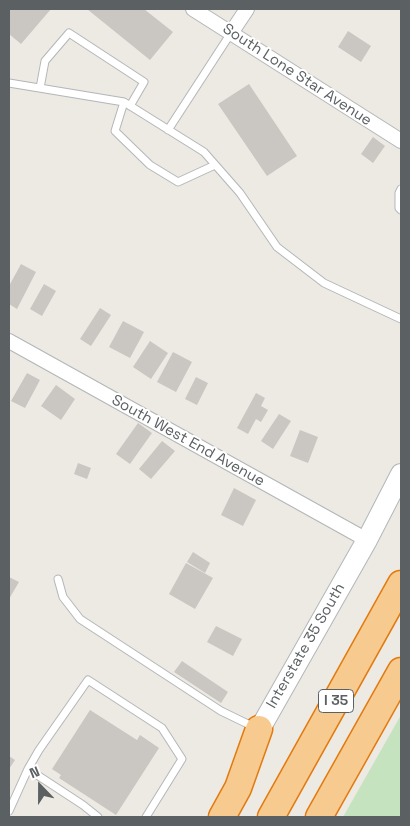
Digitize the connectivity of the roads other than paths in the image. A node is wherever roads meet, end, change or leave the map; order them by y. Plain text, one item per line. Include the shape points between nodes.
1 (193, 9) edge
2 (247, 9) edge
3 (231, 33) junction
4 (9, 83) edge
5 (40, 88) junction
6 (127, 104) junction
7 (168, 130) junction
8 (401, 142) edge
9 (215, 165) junction
10 (401, 189) edge
11 (401, 210) edge
12 (401, 319) edge
13 (9, 341) edge
14 (401, 474) edge
15 (367, 540) junction
16 (58, 579) dead end
17 (401, 584) edge
18 (401, 671) edge
19 (259, 729) junction
20 (28, 769) junction
21 (9, 811) edge
22 (98, 817) edge
23 (146, 817) edge
24 (209, 817) edge
25 (222, 817) edge
26 (271, 817) edge
27 (319, 817) edge

1 - 3 street, South Lone Star Avenue
2 - 3 street
3 - 7 lane
3 - 8 street, South Lone Star Avenue
4 - 5 lane
5 - 6 lane
5 - 6 lane via 45,61 69,33 144,82
6 - 7 lane
6 - 9 lane via 115,131 150,165 178,182
7 - 9 lane via 204,152
9 - 12 lane via 240,193 277,247 324,284
10 - 11 lane
13 - 15 street, South West End Avenue
14 - 15 main road, Interstate 35 South
15 - 19 main road, Interstate 35 South
16 - 19 lane via 64,597 80,619 221,711
17 - 26 highway, I 35
18 - 27 highway, I 35
19 - 24 main road, Interstate 35 South
19 - 25 highway via 238,788
20 - 21 lane
20 - 22 lane
20 - 23 lane via 88,680 162,728 182,760

